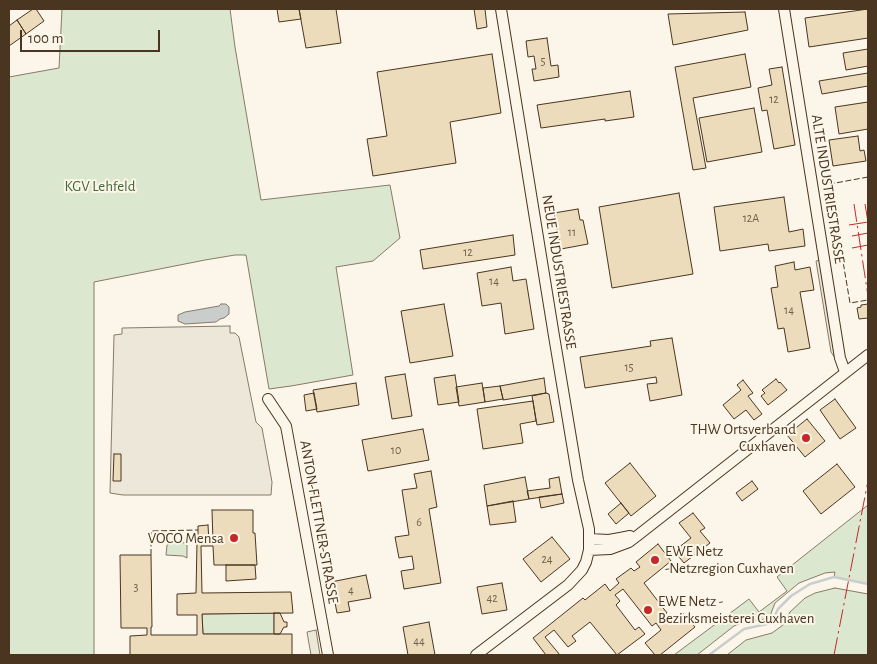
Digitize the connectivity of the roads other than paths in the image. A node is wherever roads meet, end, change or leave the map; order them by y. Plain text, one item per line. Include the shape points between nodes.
1 (501, 9) edge
2 (784, 9) edge
3 (866, 360) edge
4 (845, 372) junction
5 (268, 399) dead end
6 (642, 532) junction
7 (589, 539) junction
8 (589, 550) junction
9 (328, 655) edge
10 (476, 655) edge

1 - 7 street, NEUE INDUSTRIESTRASSE
2 - 4 street, ALTE INDUSTRIESTRASSE via 840,358
3 - 4 street
4 - 6 street
5 - 9 street, ANTON-FLETTNER-STRASSE via 286,426
6 - 7 street via 620,538
6 - 8 street via 629,542 610,549
7 - 8 street, NEUE INDUSTRIESTRASSE
8 - 10 street via 582,570 568,585

